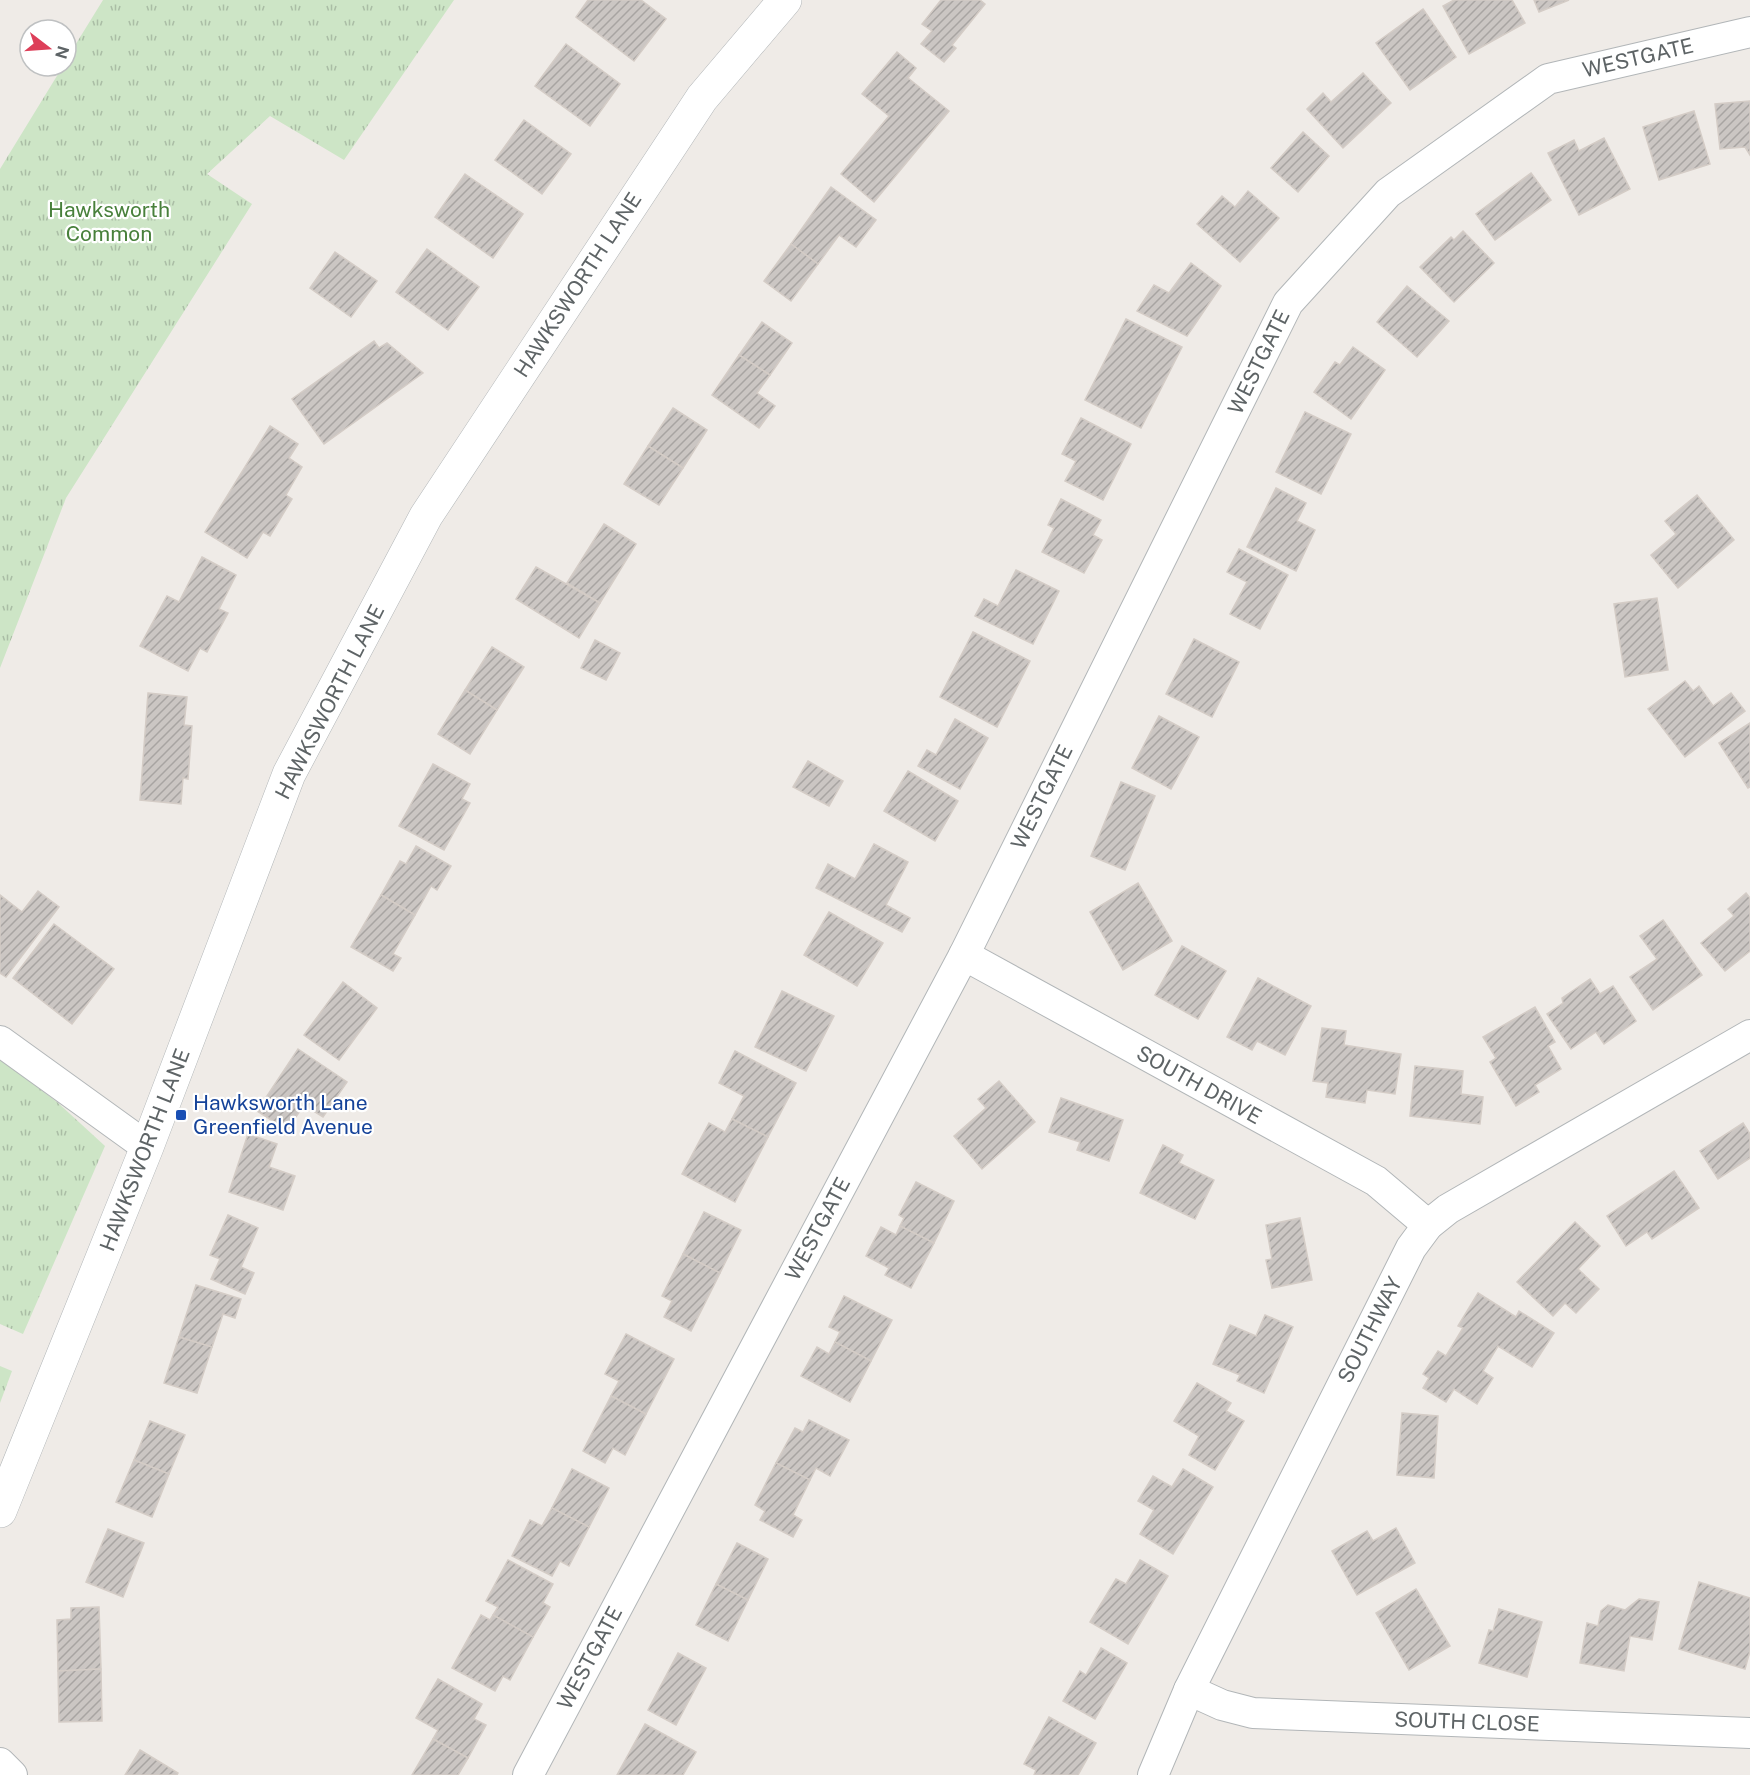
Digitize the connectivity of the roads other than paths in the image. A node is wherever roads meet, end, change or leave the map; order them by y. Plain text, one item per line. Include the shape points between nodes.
1 (785, 0) edge
2 (1750, 32) edge
3 (964, 955) junction
4 (1750, 1035) edge
5 (0, 1041) edge
6 (147, 1147) junction
7 (1428, 1225) junction
8 (0, 1511) edge
9 (1189, 1690) junction
10 (1750, 1733) edge
11 (0, 1763) edge
12 (12, 1775) edge
13 (528, 1775) edge
14 (1153, 1775) edge

1 - 6 street, HAWKSWORTH LANE via 702,98 426,516 289,774
2 - 3 street, WESTGATE via 1548,79 1388,193 1288,303
3 - 7 street, SOUTH DRIVE via 1376,1181
3 - 13 street, WESTGATE
4 - 7 street, SOUTHWAY via 1448,1209
5 - 6 street
6 - 8 street, HAWKSWORTH LANE
7 - 9 street, SOUTHWAY via 1406,1258
9 - 10 street, SOUTH CLOSE via 1253,1713
9 - 14 street, SOUTHWAY
11 - 12 street

